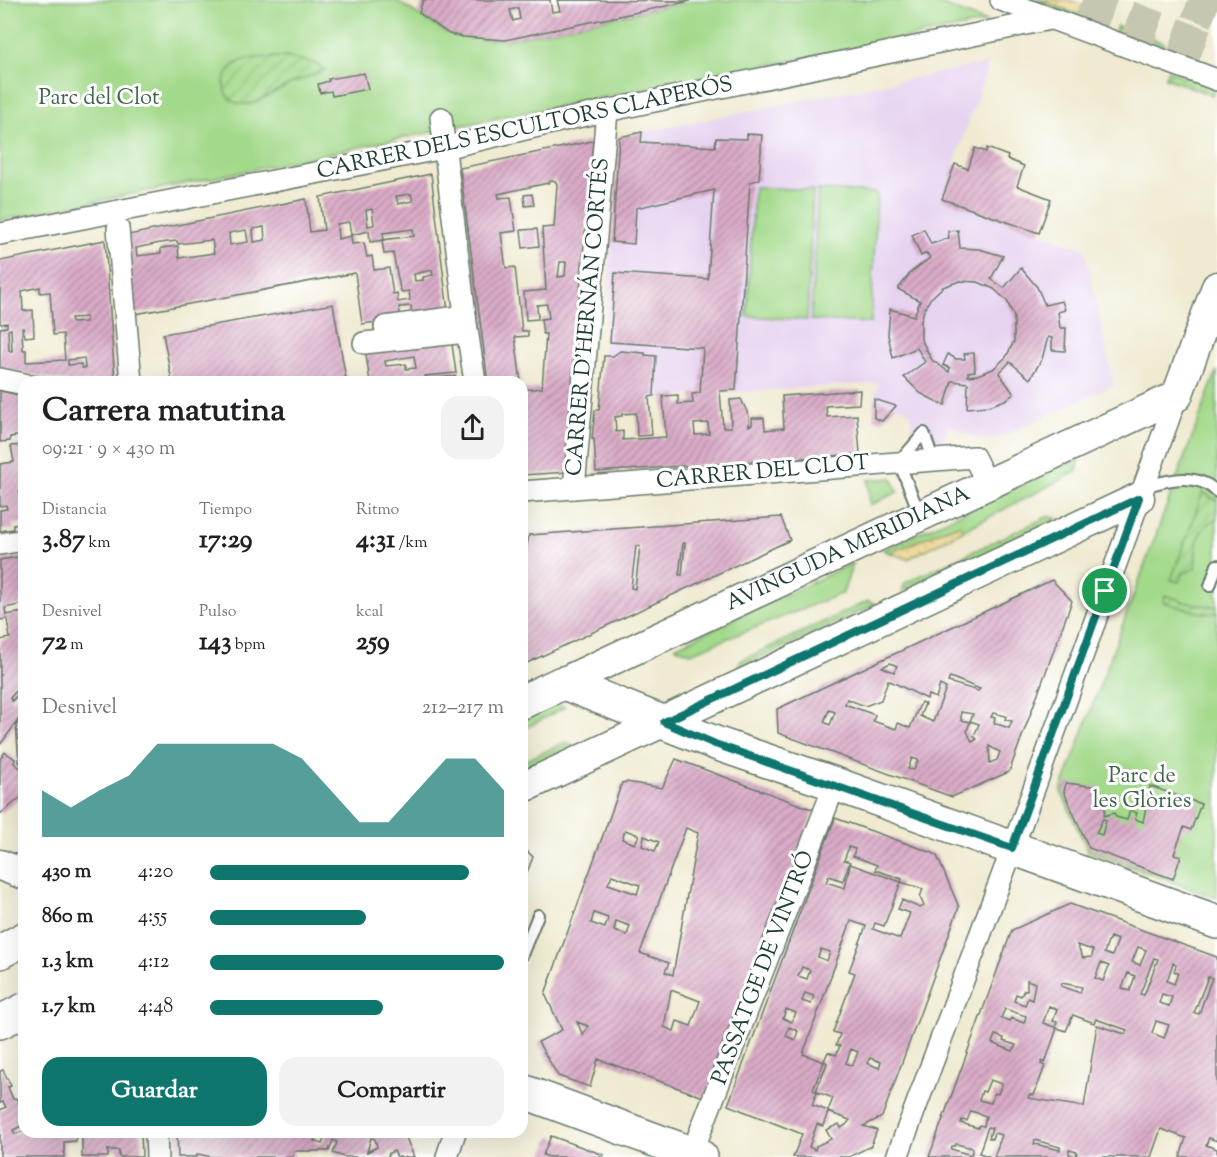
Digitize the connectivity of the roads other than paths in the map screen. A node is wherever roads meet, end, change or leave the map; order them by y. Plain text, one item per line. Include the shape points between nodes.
1 (1000, 0) edge
2 (1050, 19) junction
3 (1217, 81) edge
4 (607, 111) junction
5 (441, 118) dead end
6 (444, 148) junction
7 (118, 228) dead end
8 (0, 234) edge
9 (1217, 287) edge
10 (466, 324) junction
11 (364, 336) dead end
12 (130, 376) edge
13 (475, 376) edge
14 (0, 379) edge
15 (18, 383) edge
16 (1177, 396) junction
17 (899, 462) junction
18 (987, 483) junction
19 (574, 488) junction
20 (528, 492) edge
21 (1217, 492) edge
22 (1141, 493) junction
23 (920, 515) junction
24 (18, 541) edge
25 (0, 544) edge
26 (1217, 566) edge
27 (1210, 586) dead end
28 (562, 683) junction
29 (528, 699) edge
30 (664, 722) junction
31 (528, 785) edge
32 (838, 785) junction
33 (1012, 848) junction
34 (0, 865) edge
35 (18, 872) edge
36 (538, 915) dead end
37 (1217, 922) edge
38 (528, 940) edge
39 (18, 1013) edge
40 (0, 1022) edge
41 (528, 1093) edge
42 (156, 1138) edge
43 (453, 1138) edge
44 (697, 1155) edge
45 (157, 1157) edge
46 (447, 1157) edge
47 (897, 1157) edge

1 - 2 street
2 - 3 street
2 - 4 street, CARRER DELS ESCULTORS CLAPERÓS
4 - 6 street, CARRER DELS ESCULTORS CLAPERÓS
4 - 19 street, CARRER D'HERNÁN CORTÉS
5 - 6 street
6 - 8 street, CARRER DELS ESCULTORS CLAPERÓS
6 - 10 street
7 - 12 street
9 - 16 street
10 - 11 street
10 - 13 street
14 - 15 street
16 - 18 street, AVINGUDA MERIDIANA
16 - 22 street
17 - 18 street, CARRER DEL CLOT via 974,457
17 - 19 street, CARRER DEL CLOT
17 - 23 lane
18 - 23 street, AVINGUDA MERIDIANA
19 - 20 street, CARRER DEL CLOT
21 - 22 lane via 1199,481 1181,478
22 - 30 street
22 - 33 street
23 - 28 street, AVINGUDA MERIDIANA
24 - 25 street
26 - 27 lane
28 - 29 main road, AVINGUDA MERIDIANA
28 - 30 main road
30 - 31 street
30 - 32 main road via 715,744
32 - 33 main road
32 - 44 street, PASSATGE DE VINTRÓ via 830,797
33 - 37 main road
33 - 47 street
34 - 35 street
36 - 38 lane
39 - 40 main road
41 - 44 main road
42 - 45 street
43 - 46 street

